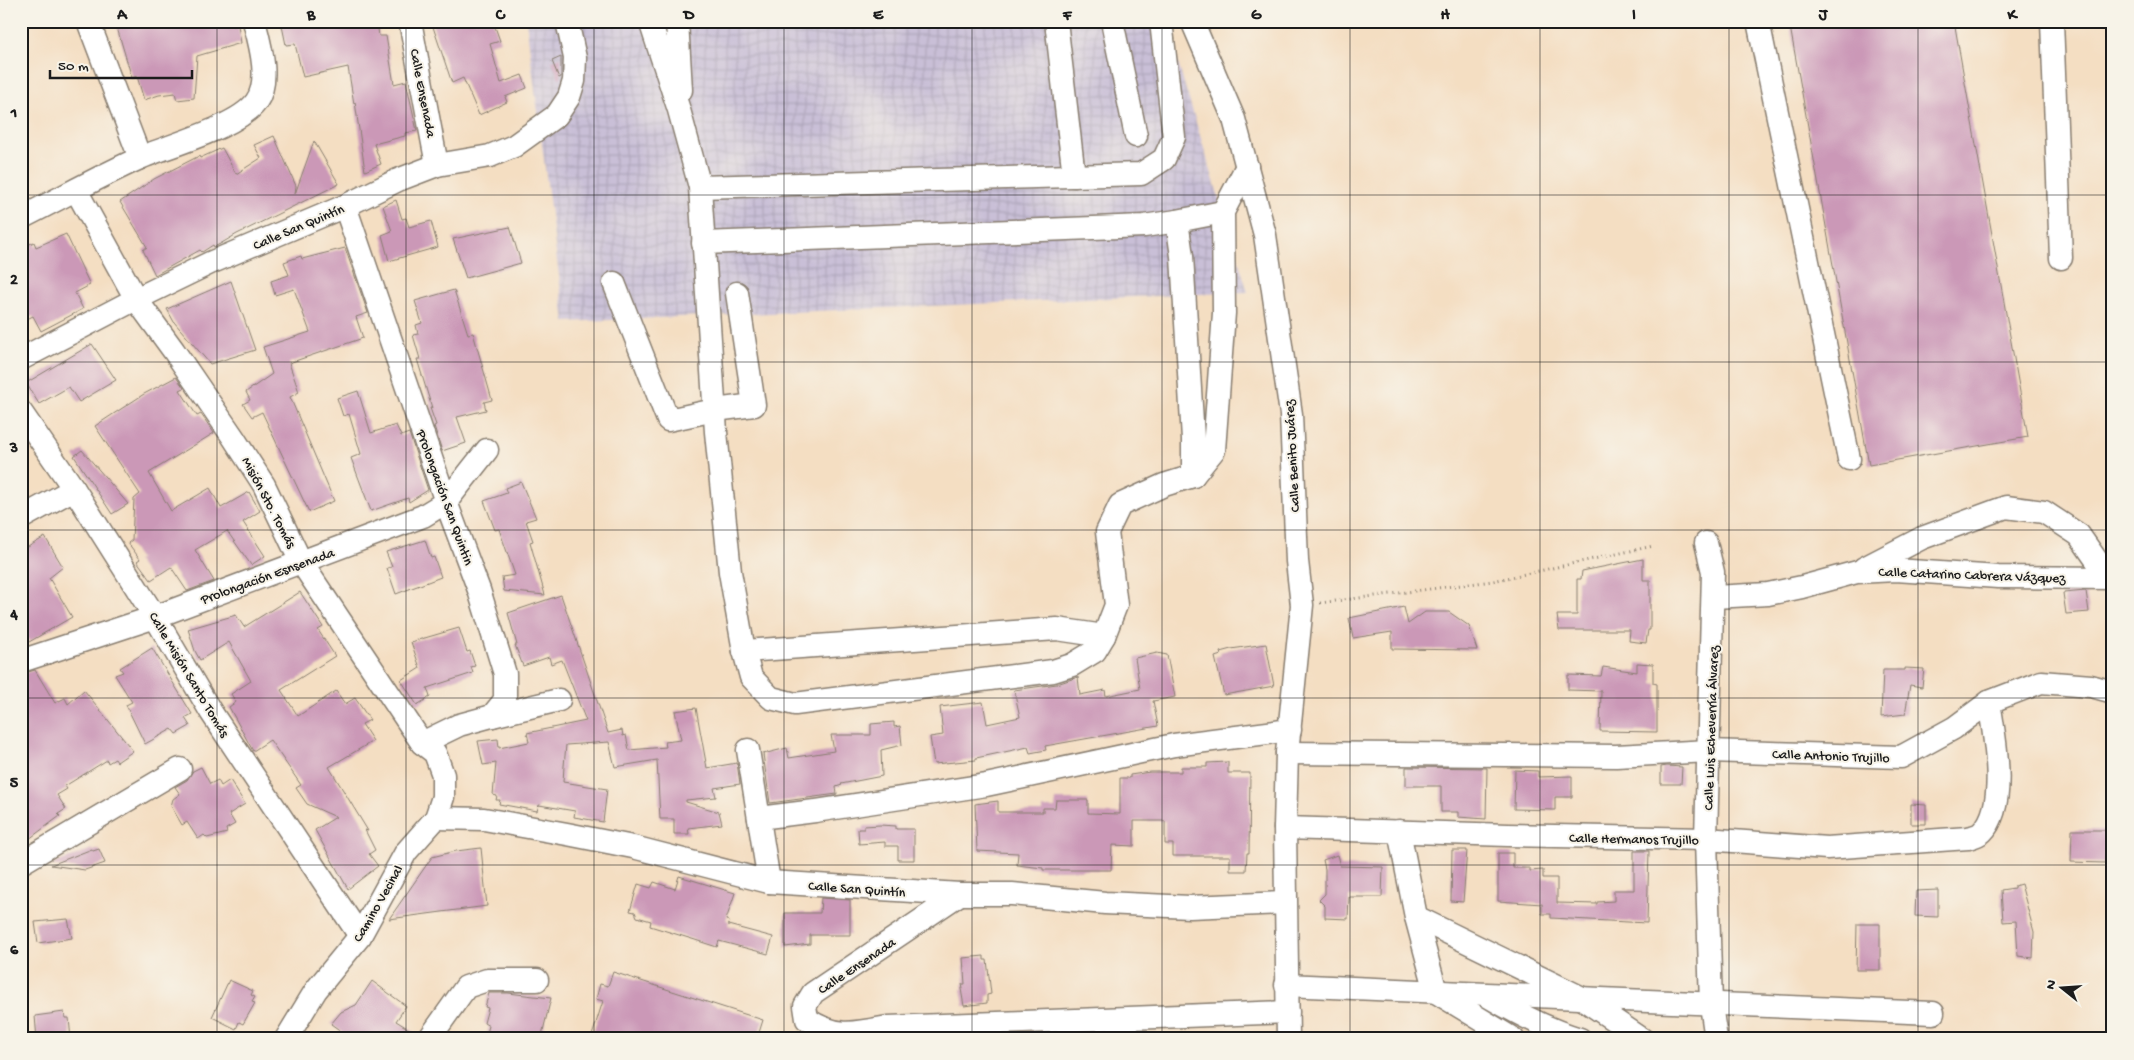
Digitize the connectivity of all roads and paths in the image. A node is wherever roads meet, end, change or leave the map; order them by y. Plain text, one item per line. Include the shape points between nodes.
1 (88, 21) edge
2 (254, 21) edge
3 (410, 21) edge
4 (568, 21) edge
5 (650, 21) edge
6 (677, 21) edge
7 (1056, 21) edge
8 (1112, 21) edge
9 (1160, 21) edge
10 (1192, 21) edge
11 (1758, 21) edge
12 (2052, 21) edge
13 (682, 120) junction
14 (1136, 136) dead end
15 (140, 158) junction
16 (437, 165) junction
17 (1247, 166) junction
18 (1074, 176) junction
19 (700, 187) junction
20 (76, 190) junction
21 (345, 206) junction
22 (1223, 212) junction
23 (21, 218) edge
24 (1177, 220) junction
25 (703, 243) junction
26 (2061, 258) dead end
27 (614, 283) dead end
28 (737, 293) dead end
29 (136, 299) junction
30 (21, 359) edge
31 (715, 410) junction
32 (21, 412) edge
33 (487, 450) dead end
34 (1849, 459) dead end
35 (1193, 476) junction
36 (74, 489) junction
37 (446, 502) junction
38 (21, 518) edge
39 (1706, 543) dead end
40 (1653, 546) dead end
41 (302, 562) junction
42 (1857, 572) junction
43 (2111, 578) edge
44 (1714, 597) junction
45 (1302, 605) junction
46 (155, 617) junction
47 (1104, 636) junction
48 (744, 651) junction
49 (21, 661) edge
50 (2113, 692) edge
51 (559, 700) dead end
52 (1990, 702) junction
53 (492, 716) junction
54 (1290, 730) junction
55 (422, 743) junction
56 (748, 750) dead end
57 (1708, 751) junction
58 (1287, 753) junction
59 (180, 769) dead end
60 (436, 818) junction
61 (759, 818) junction
62 (1285, 828) junction
63 (1399, 831) junction
64 (1706, 839) junction
65 (21, 863) edge
66 (769, 882) junction
67 (960, 894) junction
68 (1285, 903) junction
69 (1416, 917) junction
70 (360, 936) junction
71 (537, 980) dead end
72 (1286, 985) junction
73 (1436, 992) junction
74 (1484, 993) junction
75 (1580, 997) junction
76 (1711, 1005) junction
77 (1288, 1012) junction
78 (1933, 1013) dead end
79 (853, 1036) edge
80 (1288, 1038) edge
81 (286, 1039) edge
82 (429, 1039) edge
83 (1513, 1039) edge
84 (1580, 1039) edge
85 (1642, 1039) edge
86 (1716, 1039) edge

1 - 15 street
2 - 15 street via 262,53 262,90 257,102 232,121
3 - 16 street, Calle Ensenada
4 - 16 street, Calle San Quintín via 575,58 574,81 569,97 557,115 514,146 490,156
5 - 13 street
6 - 13 street
7 - 18 street
8 - 14 street
9 - 18 street via 1174,137 1164,159 1141,174
10 - 17 street, Calle Benito Juárez via 1234,119
11 - 34 street
12 - 26 street
13 - 19 street
15 - 20 street
16 - 21 street, Calle San Quintín
17 - 22 street
17 - 45 street, Calle Benito Juárez via 1265,235 1291,414
18 - 19 street
19 - 25 street
20 - 23 street
20 - 29 street, Misión Sto. Tomás
21 - 29 street, Calle San Quintín via 210,263
21 - 37 street, Prolongación San Quintin
22 - 24 street
22 - 35 street via 1224,313 1214,450
24 - 25 street via 1144,226
24 - 35 street via 1194,439
25 - 31 street
27 - 31 street via 668,420
28 - 31 street via 754,405
29 - 30 street, Calle San Quintín
29 - 41 street, Misión Sto. Tomás via 264,485
31 - 48 street via 730,572
32 - 36 street, Calle Misión Santo Tomás
33 - 37 street, Prolongación Esnsenada
35 - 47 street via 1120,505 1106,532 1116,605
36 - 38 street
36 - 46 street, Calle Misión Santo Tomás
37 - 41 street, Prolongación Esnsenada via 415,519
37 - 53 street, Prolongación San Quintin via 479,590 505,674 505,700
39 - 44 street, Calle Luis Echeverría Álvarez via 1713,572
40 - 45 path via 1493,580
41 - 46 street, Prolongación Esnsenada
41 - 55 street, Misión Sto. Tomás
42 - 43 street, Calle Catarino Cabrera Vázquez via 1896,570 1998,577
42 - 43 street via 1922,538 2006,507 2044,512 2079,535
42 - 44 street, Calle Catarino Cabrera Vázquez via 1768,594
44 - 57 street, Calle Luis Echeverría Álvarez
45 - 54 street, Calle Benito Juárez
46 - 49 street, Prolongación Esnsenada
46 - 70 street, Calle Misión Santo Tomás via 211,712
47 - 48 street via 1057,629
47 - 48 street via 1095,650 1072,665 1053,671 795,704 771,698 751,677
50 - 52 street, Calle Antonio Trujillo via 2091,686 2041,682
51 - 53 street
52 - 57 street, Calle Antonio Trujillo via 1954,728 1901,757
52 - 64 street, Calle Hermanos Trujillo via 1998,760 1996,796 1992,818 1981,832 1968,838 1827,848
53 - 55 street via 459,725
54 - 58 street, Calle Benito Juárez
54 - 61 street via 1174,746 986,785
55 - 60 street, Misión Sto. Tomás via 435,754 443,775 443,798
56 - 61 street
57 - 58 street, Calle Antonio Trujillo via 1616,756
57 - 64 street, Calle Luis Echeverría Álvarez
58 - 62 street, Calle Benito Juárez
59 - 65 street
60 - 66 street, Calle San Quintín via 484,819 567,834 633,847
60 - 70 street, Camino Vecinal via 406,852
61 - 66 street
62 - 63 street, Calle Hermanos Trujillo
62 - 68 street, Calle Benito Juárez
63 - 64 street, Calle Hermanos Trujillo
63 - 69 street
64 - 76 street, Calle Luis Echeverría Álvarez
66 - 67 street, Calle San Quintín
67 - 68 street, Calle San Quintín via 1012,894 1190,907
67 - 79 street, Calle Ensenada via 813,993 805,1006 807,1019 821,1029
68 - 72 street, Calle Benito Juárez
69 - 73 street
69 - 75 street
70 - 81 street, Camino Vecinal via 316,990
71 - 82 street via 487,980 466,987
72 - 73 street
72 - 77 street, Calle Benito Juárez
73 - 74 street
73 - 83 street
74 - 75 street
74 - 84 street via 1515,1012
75 - 76 street
75 - 85 street
76 - 78 street
76 - 86 street, Calle Luis Echeverría Álvarez
77 - 79 street via 888,1027
77 - 80 street, Calle Benito Juárez

